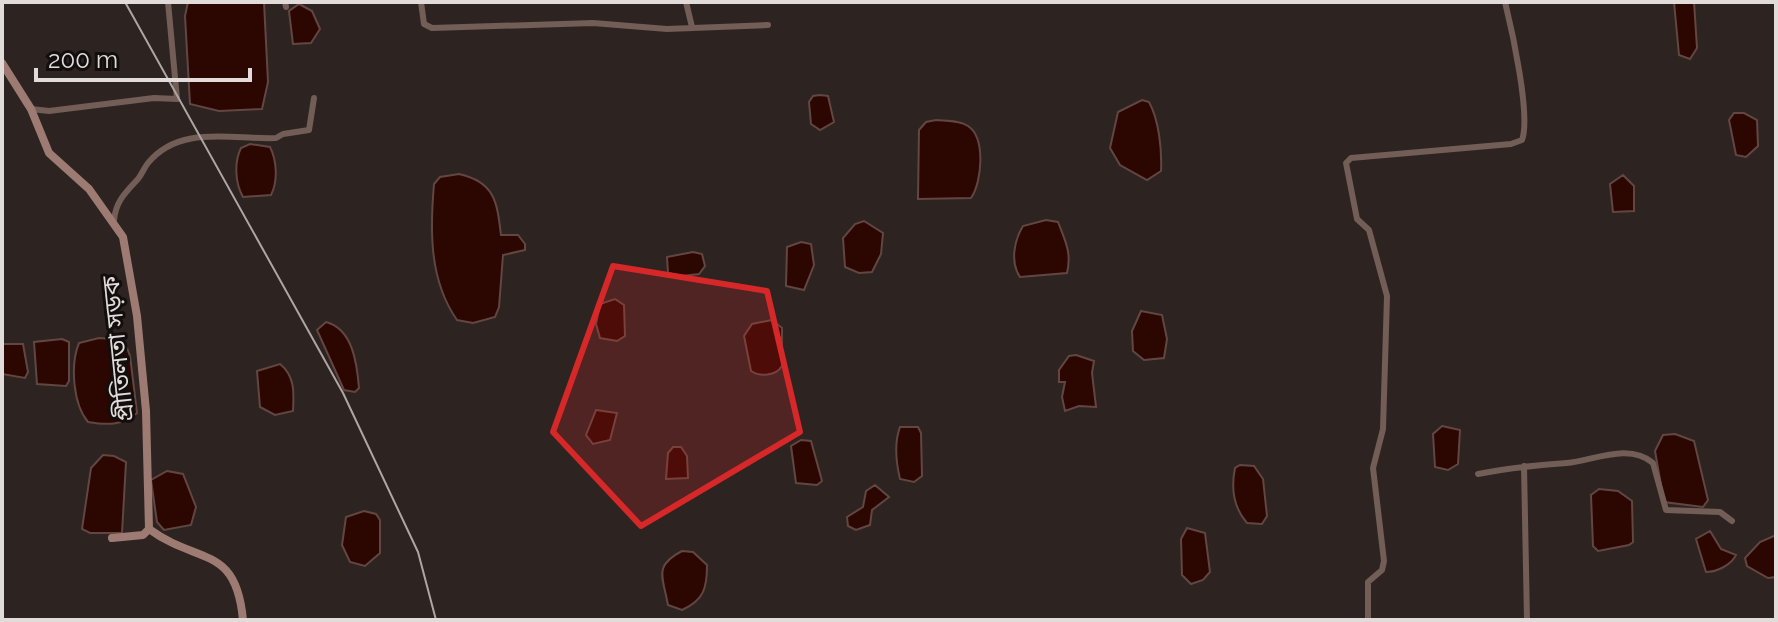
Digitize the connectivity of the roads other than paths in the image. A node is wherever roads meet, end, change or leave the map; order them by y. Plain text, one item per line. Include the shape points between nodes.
1 (168, 2) edge
2 (421, 2) edge
3 (686, 2) edge
4 (1505, 2) edge
5 (768, 25) dead end
6 (692, 27) junction
7 (2, 63) edge
8 (314, 98) dead end
9 (31, 109) junction
10 (114, 220) junction
11 (1524, 466) junction
12 (1478, 474) dead end
13 (1732, 521) dead end
14 (149, 529) junction
15 (112, 538) dead end
16 (243, 620) edge
17 (1368, 620) edge
18 (1527, 620) edge

1 - 9 street via 177,99
2 - 6 street via 424,24 432,28 593,23
3 - 6 street
4 - 17 street via 1524,117 1522,140 1347,160 1353,206 1369,230 1387,296 1383,429 1373,468 1384,561 1368,582
5 - 6 street
7 - 9 main road, প্রীতিলতা সড়ক
8 - 10 street via 309,130 276,138 190,136 166,149 123,193
9 - 10 main road, প্রীতিলতা সড়ক via 49,153
10 - 14 main road, প্রীতিলতা সড়ক via 123,237 137,316
11 - 12 street
11 - 13 street via 1592,456 1647,458 1666,510 1706,509
11 - 18 street
14 - 15 main road via 143,535
14 - 16 main road via 233,574

